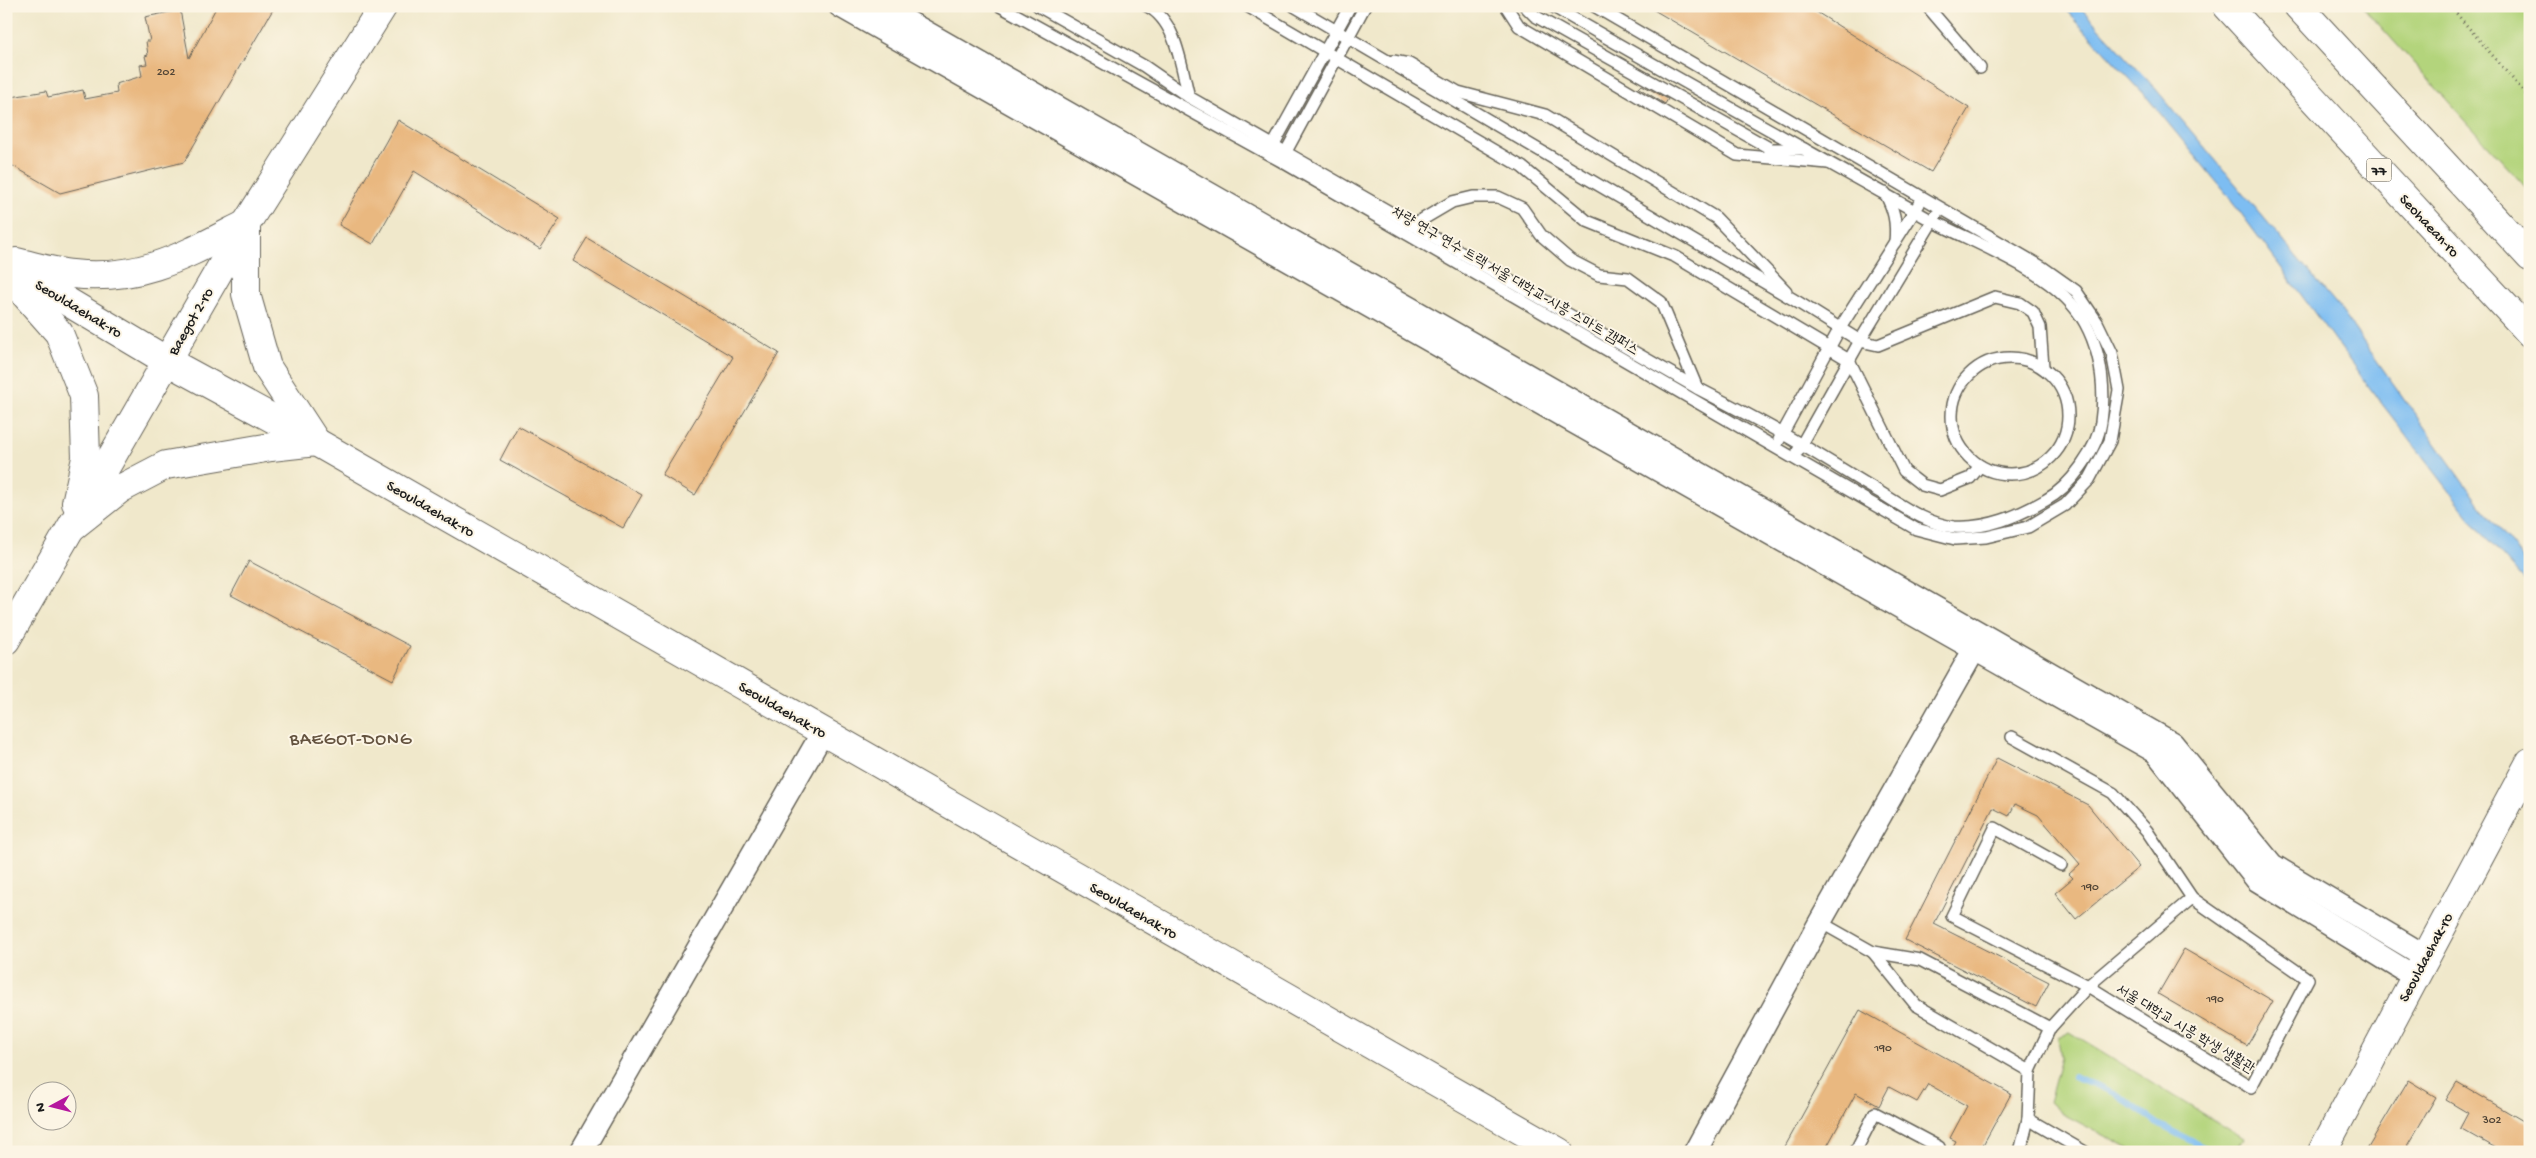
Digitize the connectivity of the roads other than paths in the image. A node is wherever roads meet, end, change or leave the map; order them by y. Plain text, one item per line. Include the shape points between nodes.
1 (383, 6) edge
2 (840, 6) edge
3 (880, 6) edge
4 (1000, 6) edge
5 (1038, 6) edge
6 (1147, 6) edge
7 (1247, 6) edge
8 (1294, 6) edge
9 (1350, 6) edge
10 (1365, 6) edge
11 (1506, 6) edge
12 (1525, 6) edge
13 (1552, 6) edge
14 (1594, 6) edge
15 (1927, 6) edge
16 (2227, 6) edge
17 (2298, 6) edge
18 (1336, 31) junction
19 (1348, 38) junction
20 (1325, 52) junction
21 (1337, 59) junction
22 (1385, 60) junction
23 (1980, 68) dead end
24 (1189, 97) junction
25 (1271, 149) junction
26 (1807, 149) junction
27 (1284, 157) junction
28 (1833, 164) junction
29 (1885, 193) junction
30 (1924, 197) junction
31 (1941, 207) junction
32 (1915, 211) junction
33 (1932, 220) junction
34 (246, 224) junction
35 (1413, 225) junction
36 (1894, 244) junction
37 (2530, 257) edge
38 (6, 259) edge
39 (6, 265) edge
40 (6, 274) edge
41 (1796, 301) junction
42 (1840, 328) junction
43 (2530, 333) edge
44 (1860, 341) junction
45 (1829, 349) junction
46 (1849, 360) junction
47 (167, 361) junction
48 (2042, 367) junction
49 (1698, 388) junction
50 (1783, 434) junction
51 (316, 442) junction
52 (1802, 445) junction
53 (1775, 448) junction
54 (1793, 459) junction
55 (1980, 466) junction
56 (72, 527) junction
57 (6, 640) edge
58 (1980, 643) junction
59 (823, 732) junction
60 (2012, 737) dead end
61 (2530, 762) edge
62 (2062, 864) dead end
63 (2192, 898) junction
64 (1820, 922) junction
65 (1873, 952) junction
66 (2420, 967) junction
67 (2088, 986) junction
68 (2050, 1028) junction
69 (2030, 1071) junction
70 (2028, 1119) junction
71 (1939, 1147) dead end
72 (581, 1152) edge
73 (1559, 1152) edge
74 (1695, 1152) edge
75 (1855, 1152) edge
76 (2020, 1152) edge
77 (2085, 1152) edge
78 (2322, 1152) edge

1 - 34 main road, Baegot 2-ro
2 - 58 street via 1844,574
3 - 58 street
4 - 25 lane, 차량 연구 연수 트랙 서울 대학교-시흥 스마트 캠퍼스
5 - 24 lane via 1144,66
6 - 24 lane via 1170,29
7 - 20 lane
8 - 18 lane
9 - 18 lane
10 - 19 lane
11 - 28 lane via 1519,26 1737,155
12 - 26 lane via 1536,16 1771,149
13 - 26 lane via 1668,74
14 - 30 lane, 차량 연구 연수 트랙 서울 대학교-시흥 스마트 캠퍼스
15 - 23 lane
16 - 43 main road, Seohaean-ro / 77
17 - 37 main road
18 - 19 lane
18 - 20 lane
19 - 21 lane
19 - 22 lane
20 - 21 lane
20 - 25 lane
21 - 27 lane
21 - 45 lane via 1522,167 1587,221 1676,258
22 - 41 lane
22 - 41 lane via 1410,64 1458,92 1545,116 1716,218
24 - 25 lane
25 - 27 lane, 차량 연구 연수 트랙 서울 대학교-시흥 스마트 캠퍼스
26 - 28 lane
27 - 35 lane
27 - 53 lane, 차량 연구 연수 트랙 서울 대학교-시흥 스마트 캠퍼스
28 - 29 lane
29 - 32 lane
29 - 36 lane via 1894,211
30 - 31 lane, 차량 연구 연수 트랙 서울 대학교-시흥 스마트 캠퍼스
30 - 32 lane
31 - 33 lane
31 - 54 lane, 차량 연구 연수 트랙 서울 대학교-시흥 스마트 캠퍼스 via 2076,291 2098,322 2112,354 2119,390 2110,441 2088,480 2065,505 2028,527 1986,537 1955,539 1916,529
32 - 33 lane
32 - 36 lane
33 - 44 lane
33 - 52 lane via 2042,278 2068,299 2092,332 2102,376 2101,424 2083,465 2057,494 2018,516 1985,526 1953,527 1923,518
34 - 38 main road via 164,264 141,271 107,275 72,274
34 - 47 main road, Baegot 2-ro
34 - 51 main road via 246,294 267,367
35 - 49 lane
35 - 49 lane via 1452,202 1473,197 1498,196 1522,208 1541,235 1570,260 1599,275 1628,278 1661,302
36 - 42 lane
39 - 47 main road, Seouldaehak-ro
40 - 56 main road via 58,333 84,396 86,458
41 - 42 lane
42 - 44 lane
42 - 45 lane
44 - 46 lane
44 - 48 lane via 1878,345 1995,297 2020,303 2033,312 2040,327
45 - 46 lane
45 - 50 lane
46 - 52 lane
46 - 55 lane via 1904,471 1922,485 1940,490 1970,478
47 - 51 main road, Seouldaehak-ro
47 - 56 main road, Baegot 2-ro
48 - 55 lane via 2053,376 2063,392 2068,411 2066,430 2059,448 2046,462 2029,471 2010,475
48 - 55 lane via 2020,358 2000,358 1982,364 1967,376 1956,392 1953,430 1961,448
49 - 50 lane
50 - 52 lane
50 - 53 lane
51 - 56 main road via 166,465 120,489
51 - 59 main road, Seouldaehak-ro
52 - 54 lane
53 - 54 lane, 차량 연구 연수 트랙 서울 대학교-시흥 스마트 캠퍼스
56 - 57 main road, Baegot 2-ro
58 - 64 street
58 - 66 street via 2172,743 2272,865
59 - 72 street
59 - 73 main road, Seouldaehak-ro
60 - 63 lane, 서울 대학교 시흥 학생 생활관 via 2113,793 2147,831
61 - 66 main road, Seouldaehak-ro
62 - 67 lane, 서울 대학교 시흥 학생 생활관 via 1995,828 1952,916
63 - 67 lane, 서울 대학교 시흥 학생 생활관
63 - 67 lane, 서울 대학교 시흥 학생 생활관 via 2308,979 2251,1086
64 - 65 lane
64 - 74 street
65 - 68 lane via 1920,960
65 - 69 lane via 1916,1005
66 - 78 main road, Seouldaehak-ro
67 - 68 lane, 서울 대학교 시흥 학생 생활관
68 - 69 lane, 서울 대학교 시흥 학생 생활관
69 - 70 lane, 서울 대학교 시흥 학생 생활관
70 - 76 lane, 서울 대학교 시흥 학생 생활관
70 - 77 lane
71 - 75 lane via 1875,1114

